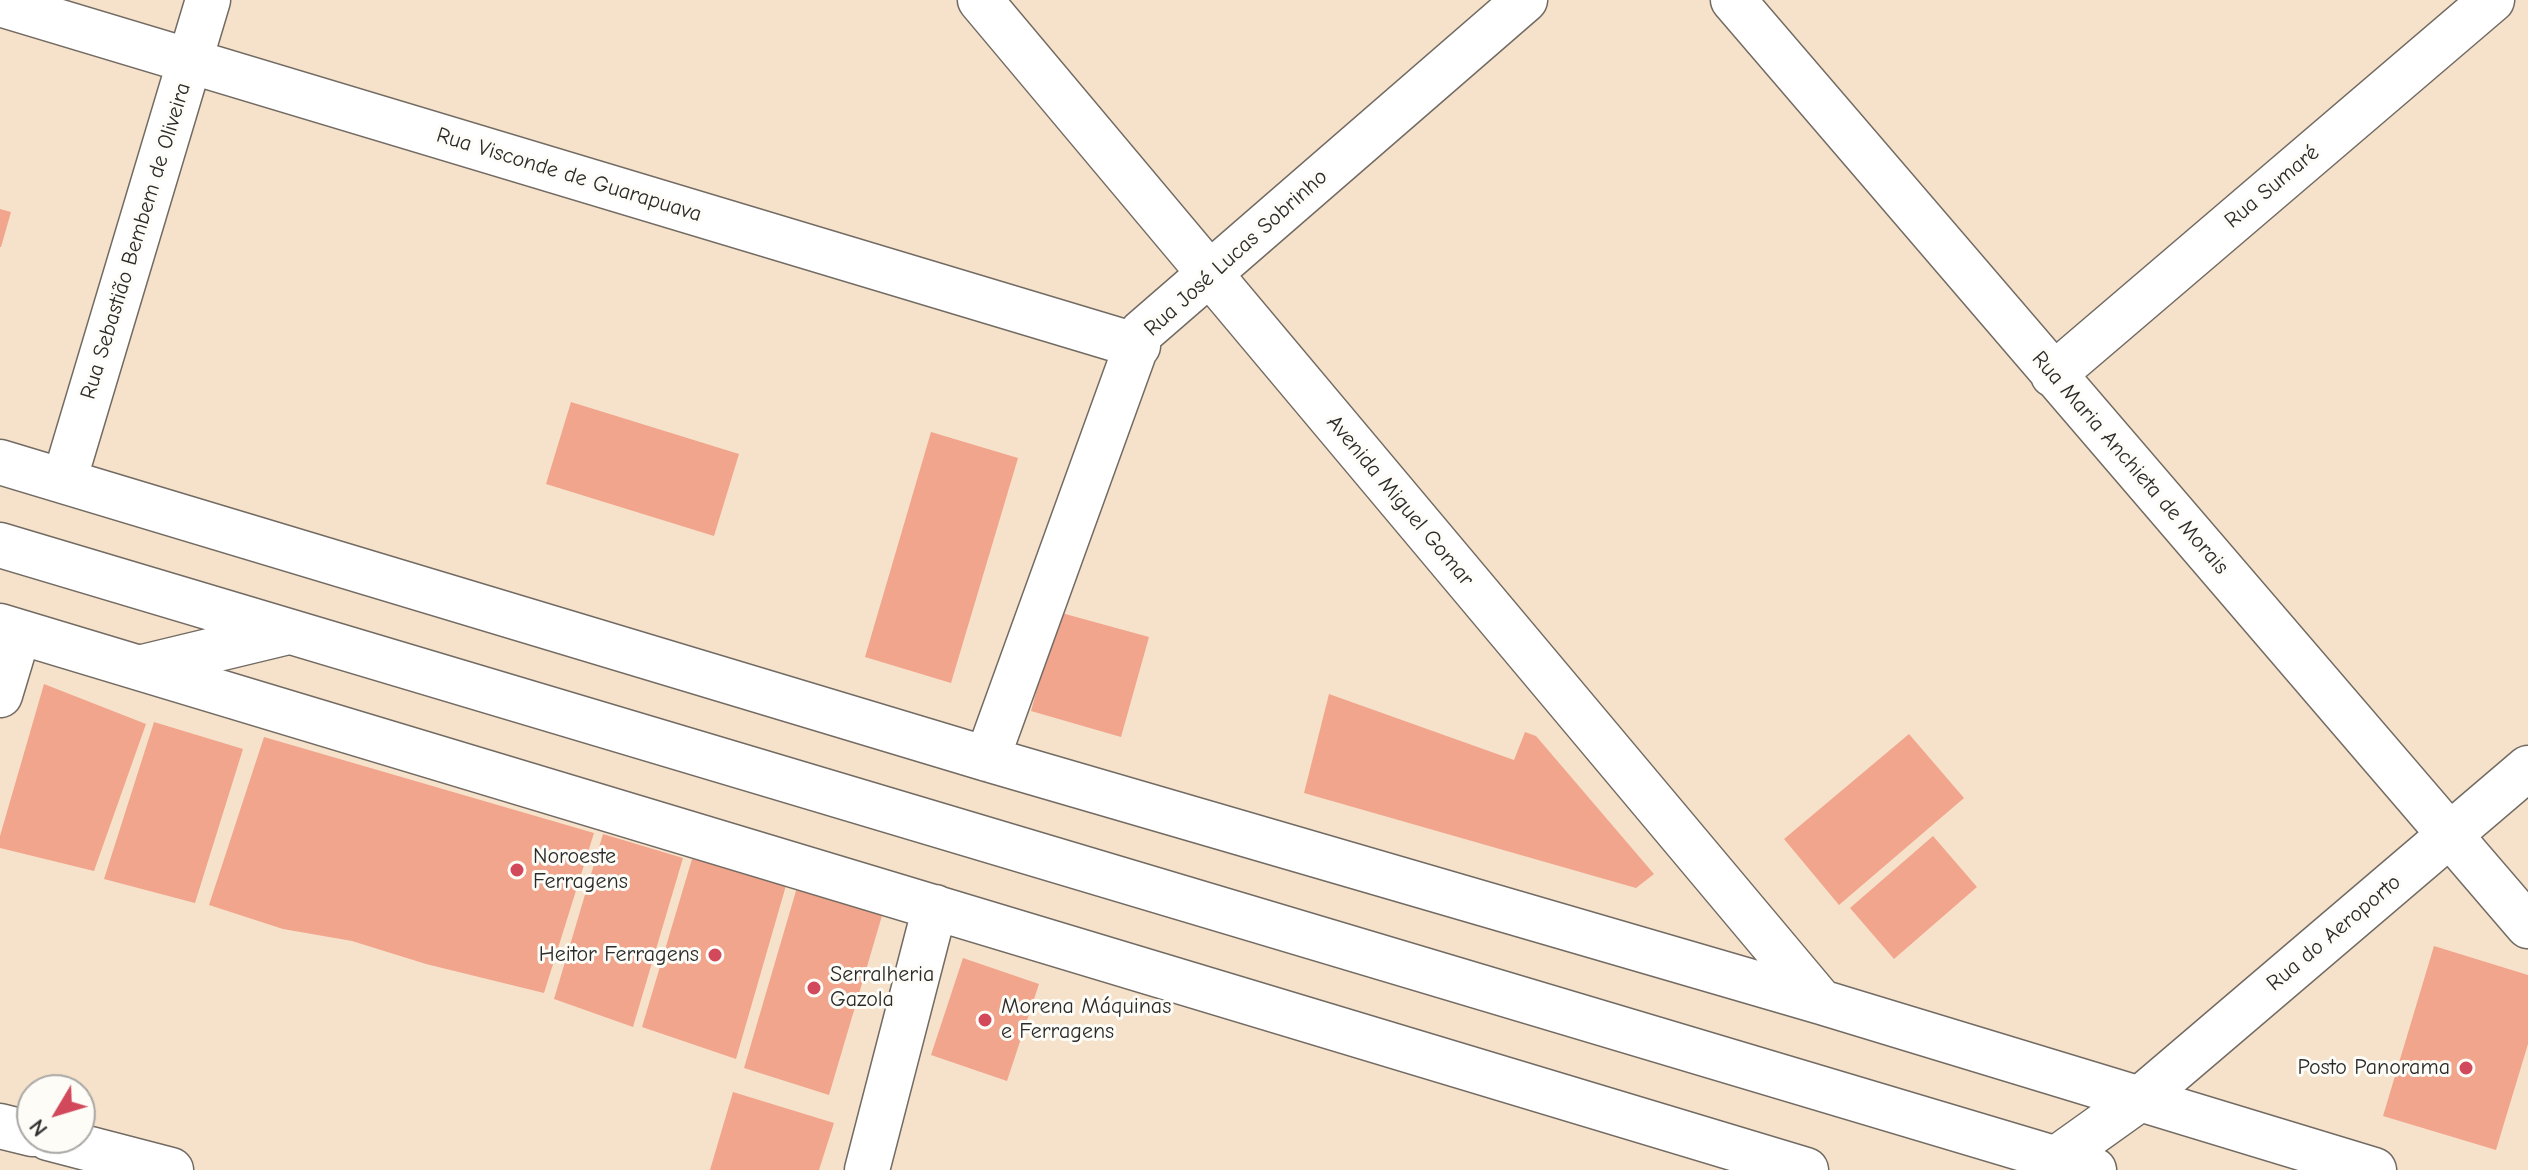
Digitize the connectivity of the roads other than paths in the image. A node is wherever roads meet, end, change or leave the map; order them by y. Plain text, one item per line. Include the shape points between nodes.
1 (208, 0) edge
2 (980, 0) edge
3 (1525, 0) edge
4 (1733, 0) edge
5 (2492, 0) edge
6 (0, 4) edge
7 (190, 61) junction
8 (1210, 274) junction
9 (1138, 346) junction
10 (2053, 375) junction
11 (0, 462) edge
12 (64, 481) junction
13 (0, 545) edge
14 (10, 629) edge
15 (289, 632) junction
16 (143, 667) junction
17 (0, 695) edge
18 (987, 759) junction
19 (2528, 768) edge
20 (2451, 834) junction
21 (935, 907) junction
22 (2528, 926) edge
23 (1821, 1002) junction
24 (2141, 1098) junction
25 (96, 1150) edge
26 (2066, 1166) edge
27 (171, 1170) edge
28 (867, 1170) edge
29 (1806, 1170) edge
30 (2374, 1170) edge

1 - 7 street, Rua Sebastião Bembem de Oliveira
2 - 8 street, Avenida Miguel Gomar
3 - 8 street, Rua José Lucas Sobrinho
4 - 10 street, Rua Maria Anchieta de Morais
5 - 10 street, Rua Sumaré
6 - 7 street, Rua Visconde de Guarapuava
7 - 9 street, Rua Visconde de Guarapuava
7 - 12 street, Rua Sebastião Bembem de Oliveira
8 - 9 street, Rua José Lucas Sobrinho via 1141,333
8 - 23 street, Avenida Miguel Gomar
9 - 18 street, Rua José Lucas Sobrinho
10 - 20 street, Rua Maria Anchieta de Morais
11 - 12 street
12 - 18 street
13 - 15 street
14 - 16 street
14 - 17 street
15 - 16 street
15 - 26 street
16 - 21 street
18 - 23 street
19 - 20 street, Rua do Aeroporto
20 - 22 street, Rua Maria Anchieta de Morais
20 - 24 street, Rua do Aeroporto
21 - 28 street
21 - 29 street
23 - 24 street
24 - 26 street, Rua do Aeroporto
24 - 30 street
25 - 27 street

